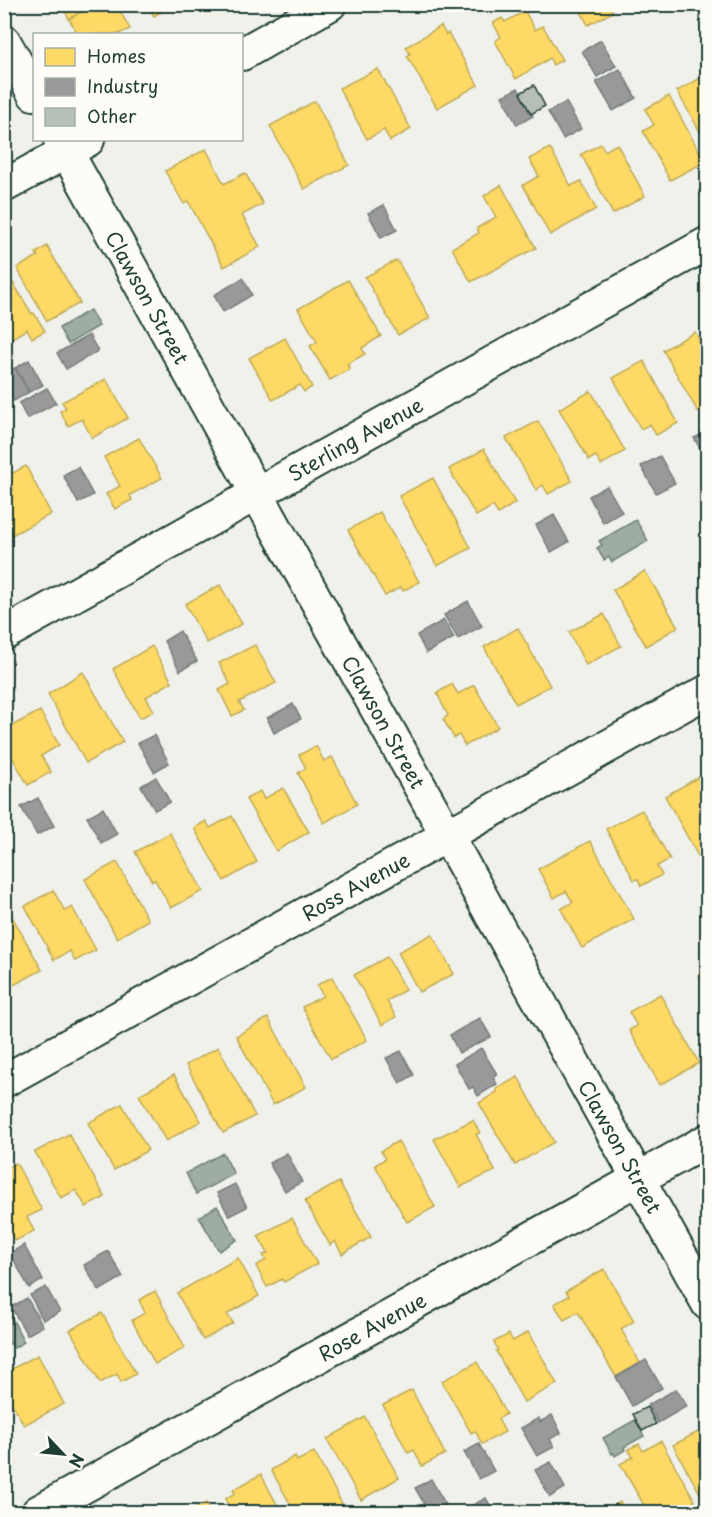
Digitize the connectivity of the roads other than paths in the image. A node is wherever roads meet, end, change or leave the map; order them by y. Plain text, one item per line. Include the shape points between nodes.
1 (330, 4) edge
2 (4, 41) edge
3 (243, 53) edge
4 (33, 92) edge
5 (71, 144) edge
6 (4, 186) edge
7 (708, 243) edge
8 (256, 494) junction
9 (4, 634) edge
10 (708, 691) edge
11 (446, 836) junction
12 (4, 1081) edge
13 (708, 1140) edge
14 (638, 1179) junction
15 (708, 1304) edge
16 (38, 1512) edge

1 - 3 street
2 - 4 street
5 - 6 street
5 - 8 street, Clawson Street
7 - 8 street, Sterling Avenue
8 - 9 street, Sterling Avenue
8 - 11 street, Clawson Street
10 - 11 street, Ross Avenue
11 - 12 street, Ross Avenue
11 - 14 street, Clawson Street
13 - 14 street, Rose Avenue
14 - 15 street, Clawson Street
14 - 16 street, Rose Avenue

